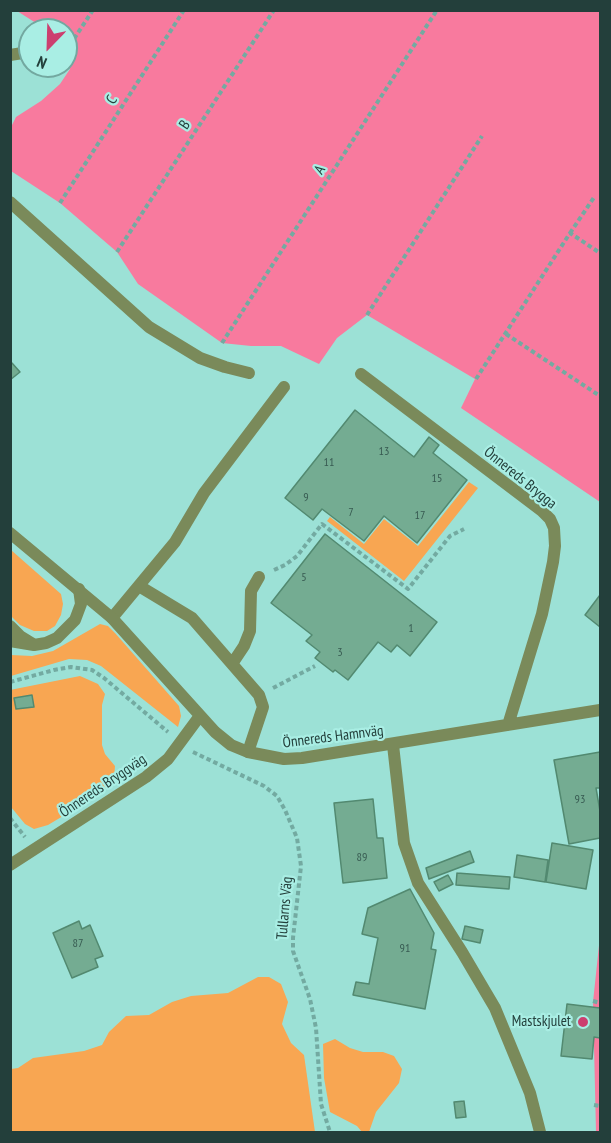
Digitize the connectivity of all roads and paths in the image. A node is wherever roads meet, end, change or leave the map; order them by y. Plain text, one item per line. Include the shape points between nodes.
1 (93, 10) edge
2 (184, 10) edge
3 (274, 10) edge
4 (437, 10) edge
5 (78, 33) edge
6 (482, 136) dead end
7 (595, 196) dead end
8 (10, 202) edge
9 (60, 203) dead end
10 (570, 233) junction
11 (117, 252) dead end
12 (600, 253) edge
13 (367, 315) dead end
14 (506, 334) junction
15 (222, 342) dead end
16 (249, 373) dead end
17 (361, 374) dead end
18 (476, 380) dead end
19 (284, 387) dead end
20 (600, 396) edge
21 (464, 529) dead end
22 (10, 533) edge
23 (259, 577) joint
24 (139, 586) junction
25 (79, 589) junction
26 (112, 618) junction
27 (10, 626) edge
28 (10, 641) edge
29 (34, 645) junction
30 (232, 664) junction
31 (315, 666) dead end
32 (10, 682) edge
33 (259, 695) junction
34 (600, 710) edge
35 (199, 717) junction
36 (508, 725) junction
37 (181, 743) junction
38 (393, 745) junction
39 (248, 752) junction
40 (10, 865) edge
41 (593, 1002) dead end
42 (600, 1002) edge
43 (594, 1105) dead end
44 (600, 1106) edge
45 (330, 1132) edge
46 (540, 1132) edge

1 - 5 path
2 - 9 path, C
3 - 11 path, B
4 - 15 path, A
6 - 13 path
7 - 10 path
8 - 16 street via 149,327 200,358
10 - 12 path
10 - 14 path
14 - 18 path
14 - 20 path
17 - 36 street, Önnereds Brygga via 542,511 554,528 553,562 542,614
19 - 24 street via 204,493 176,543
21 - 23 path via 450,536 408,589 322,524 297,556
22 - 25 street, Önnereds Hamnväg
23 - 30 street via 251,591 250,631
24 - 26 street
24 - 30 street via 192,618
25 - 26 street, Önnereds Hamnväg
25 - 29 street via 81,604 75,620 57,638
26 - 35 street, Önnereds Hamnväg
27 - 29 street
28 - 29 street
30 - 33 street
31 - 33 path
32 - 37 path, Tullarns Väg via 71,667 92,670
33 - 39 street via 263,706
34 - 36 street, Önnereds Hamnväg
35 - 37 street, Önnereds Bryggväg
35 - 39 street, Önnereds Hamnväg via 231,745
36 - 38 street, Önnereds Hamnväg
37 - 40 street, Önnereds Bryggväg via 146,777
37 - 45 path, Tullarns Väg via 277,796 297,838 301,866 293,951 314,1018 321,1104
38 - 39 street, Önnereds Hamnväg via 293,759
38 - 46 street via 404,843 418,883 495,1008 530,1093
41 - 42 path
43 - 44 path

